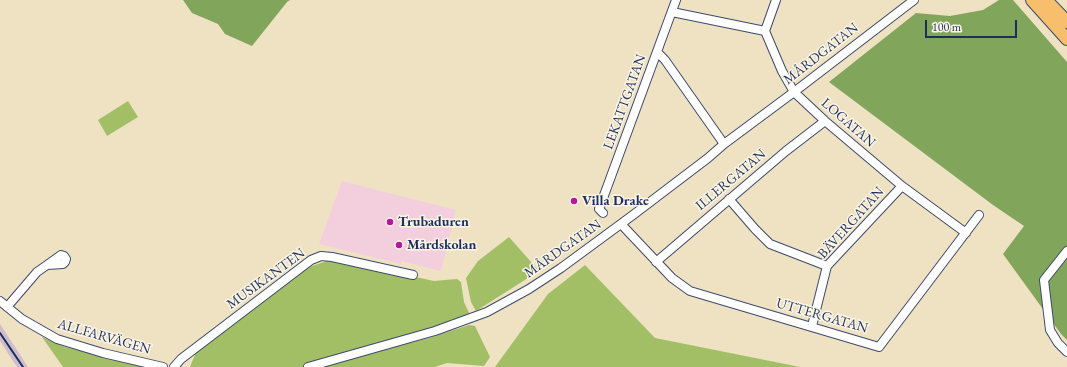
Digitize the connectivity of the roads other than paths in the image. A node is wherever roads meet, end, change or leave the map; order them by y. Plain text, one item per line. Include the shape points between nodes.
1 (676, 0) edge
2 (776, 0) edge
3 (914, 0) edge
4 (1032, 0) edge
5 (1046, 0) edge
6 (672, 12) junction
7 (1067, 22) edge
8 (765, 31) junction
9 (1067, 39) edge
10 (657, 52) junction
11 (794, 92) junction
12 (825, 121) junction
13 (724, 144) junction
14 (902, 186) junction
15 (729, 199) junction
16 (603, 213) dead end
17 (979, 215) dead end
18 (621, 224) junction
19 (966, 233) junction
20 (1067, 251) edge
21 (656, 262) junction
22 (47, 265) dead end
23 (827, 266) junction
24 (413, 274) dead end
25 (0, 301) edge
26 (7, 307) junction
27 (812, 326) junction
28 (1067, 352) edge
29 (163, 367) edge
30 (174, 367) edge
31 (308, 367) edge

1 - 6 street, LEKATTGATAN
2 - 8 street
3 - 11 street, MÅRDGATAN
4 - 9 highway
5 - 7 highway
6 - 8 street
6 - 10 street, LEKATTGATAN
8 - 11 street, LOGATAN
10 - 13 street
10 - 16 street, LEKATTGATAN via 599,209
11 - 12 street, LOGATAN
11 - 13 street, MÅRDGATAN
12 - 14 street, LOGATAN
12 - 15 street, ILLERGATAN
13 - 18 street, MÅRDGATAN
14 - 19 street, LOGATAN
14 - 23 street, BÄVERGATAN
15 - 21 street, ILLERGATAN
15 - 23 street via 770,244
17 - 19 street, UTTERGATAN
18 - 21 street, UTTERGATAN
18 - 31 street, MÅRDGATAN via 561,268 487,312 435,331
19 - 27 street, UTTERGATAN via 879,347
20 - 28 street via 1044,280 1050,330
21 - 27 street, UTTERGATAN via 690,291
22 - 26 street via 37,272
23 - 27 street, BÄVERGATAN
24 - 30 street, MUSIKANTEN via 321,256 311,260
25 - 26 street, ALLFARVÄGEN
26 - 29 street, ALLFARVÄGEN via 22,319 57,339

